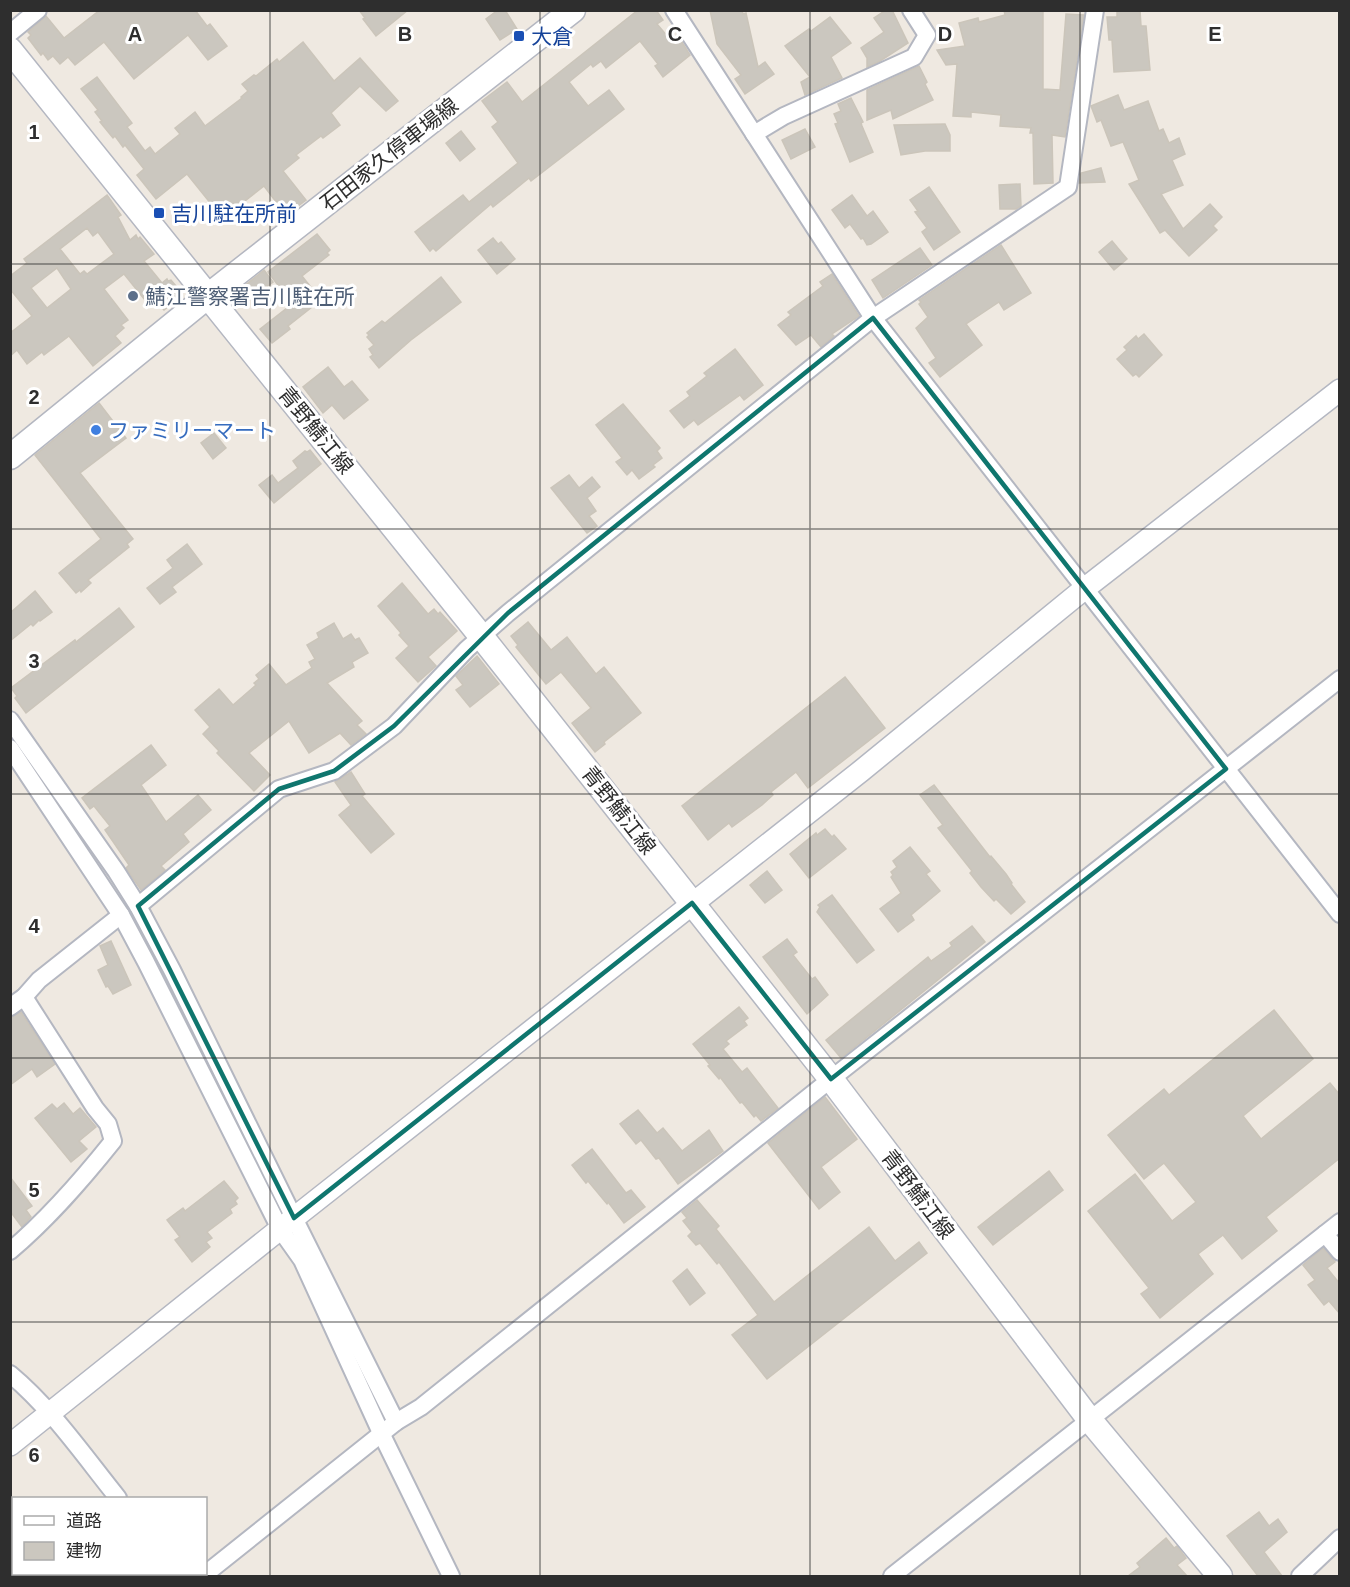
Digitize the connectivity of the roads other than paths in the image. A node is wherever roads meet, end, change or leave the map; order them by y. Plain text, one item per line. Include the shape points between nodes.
1 (38, 10) edge
2 (573, 10) edge
3 (674, 10) edge
4 (911, 10) edge
5 (1095, 10) edge
6 (10, 33) edge
7 (10, 50) edge
8 (754, 134) junction
9 (208, 296) junction
10 (873, 318) junction
11 (1340, 390) edge
12 (10, 457) edge
13 (1084, 589) junction
14 (481, 636) junction
15 (1340, 679) edge
16 (10, 720) edge
17 (10, 748) edge
18 (1226, 769) junction
19 (692, 903) junction
20 (138, 906) junction
21 (1340, 914) edge
22 (121, 915) junction
23 (17, 1002) edge
24 (831, 1079) junction
25 (1340, 1222) edge
26 (287, 1223) junction
27 (1325, 1234) junction
28 (10, 1251) edge
29 (1340, 1252) edge
30 (10, 1374) edge
31 (50, 1414) junction
32 (1089, 1419) junction
33 (396, 1422) junction
34 (382, 1435) junction
35 (10, 1445) edge
36 (117, 1497) edge
37 (1340, 1538) edge
38 (207, 1573) edge
39 (451, 1576) edge
40 (892, 1576) edge
41 (1220, 1576) edge
42 (1300, 1576) edge

1 - 6 street
2 - 9 main road, 石田家久停車場線
3 - 8 street
4 - 8 street via 927,35 914,57 784,116
5 - 10 street via 1068,188
7 - 9 main road, 青野鯖江線
8 - 10 street
9 - 12 main road, 石田家久停車場線
9 - 14 main road, 青野鯖江線
10 - 13 street
10 - 14 street
11 - 13 street
13 - 18 street
13 - 19 street
14 - 19 main road, 青野鯖江線
14 - 20 street via 394,726 334,771 279,789
15 - 18 street
16 - 20 street
17 - 22 street
18 - 21 street
18 - 24 street
19 - 24 main road, 青野鯖江線
19 - 26 street
20 - 26 street via 172,970
22 - 23 street
22 - 26 street
23 - 28 street via 108,1124 113,1141 42,1224
24 - 32 main road, 青野鯖江線
24 - 33 street via 422,1407
25 - 27 street
26 - 31 street
26 - 33 street
26 - 34 street
27 - 29 street
27 - 32 street
30 - 31 street
31 - 35 street
31 - 36 street
32 - 40 street
32 - 41 main road, 青野鯖江線
33 - 34 street
34 - 38 street
34 - 39 street
37 - 42 street

